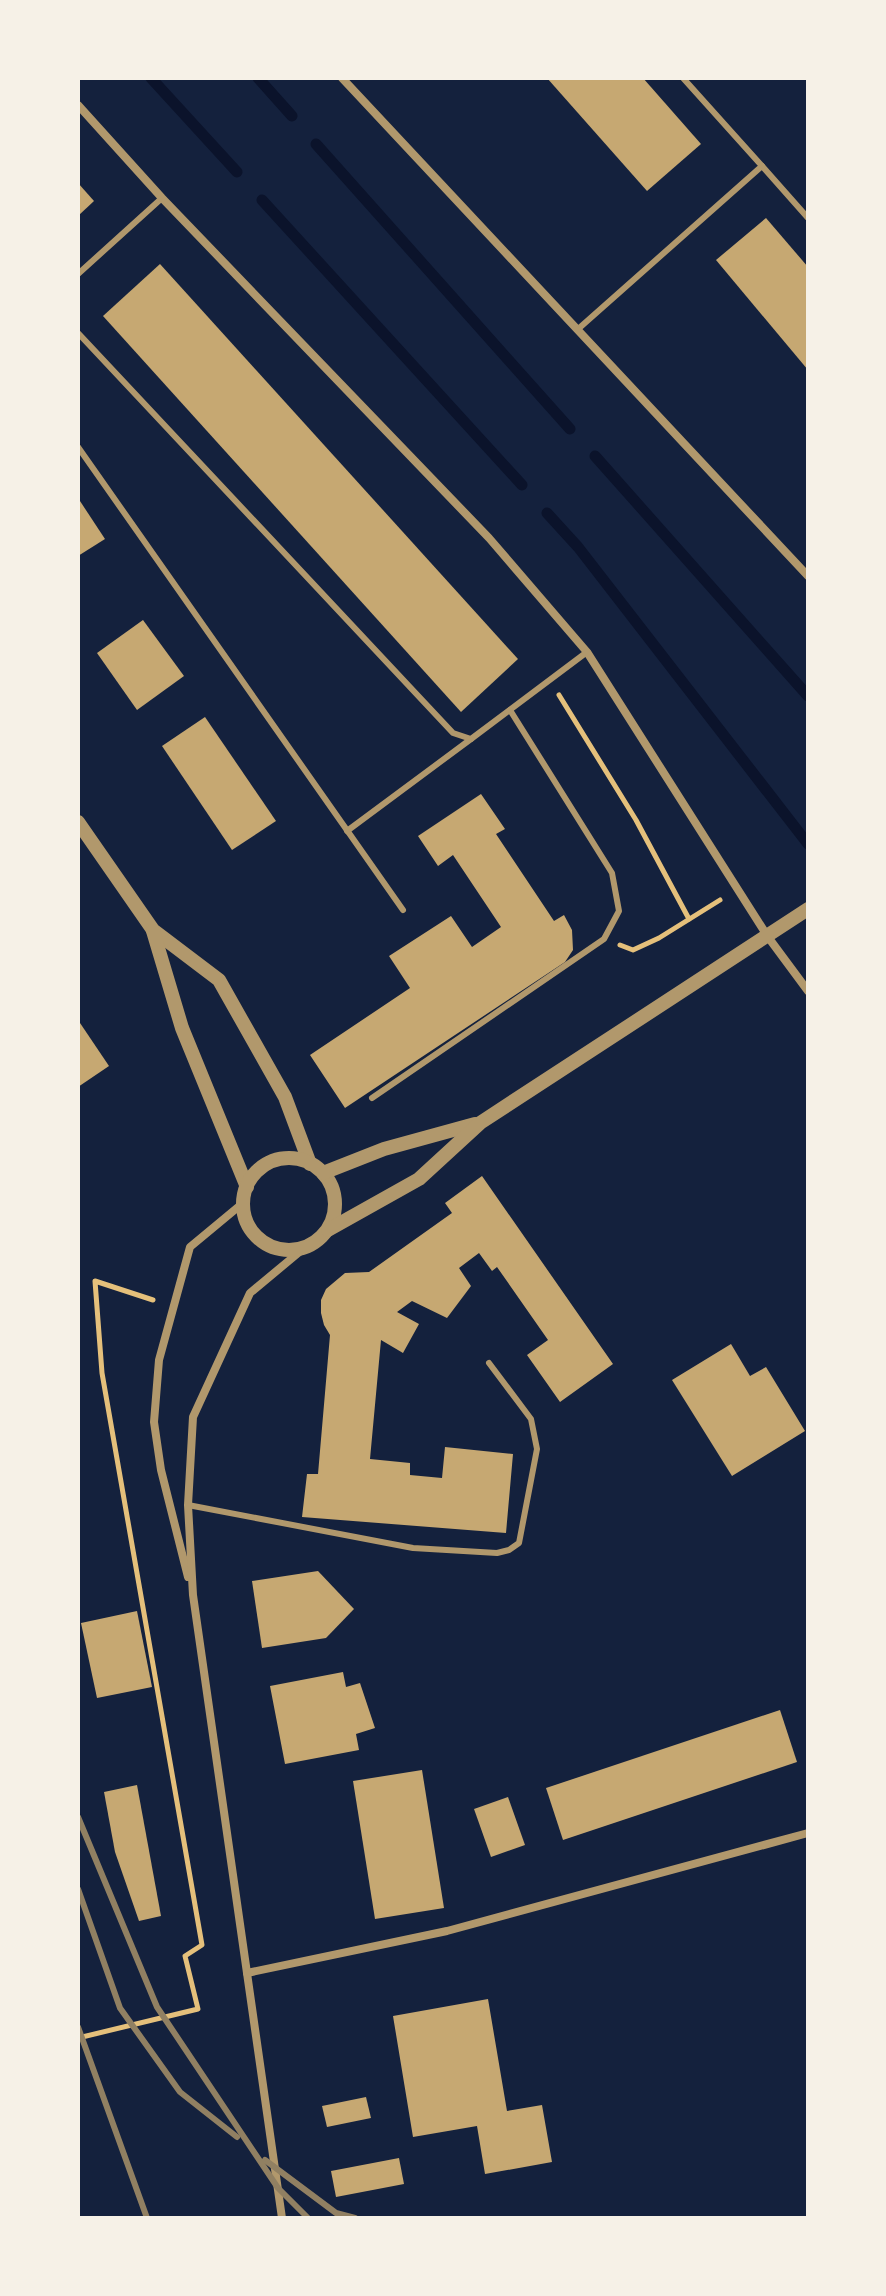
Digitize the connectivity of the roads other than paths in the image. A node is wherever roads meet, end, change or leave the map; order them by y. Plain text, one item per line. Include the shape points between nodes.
1 (342, 78) edge
2 (683, 78) edge
3 (78, 105) edge
4 (762, 166) junction
5 (162, 198) junction
6 (808, 218) edge
7 (78, 274) edge
8 (577, 330) junction
9 (78, 333) edge
10 (78, 447) edge
11 (808, 576) edge
12 (587, 652) junction
13 (510, 710) junction
14 (471, 739) junction
15 (78, 822) edge
16 (347, 831) junction
17 (808, 909) edge
18 (403, 910) dead end
19 (153, 930) junction
20 (768, 937) junction
21 (808, 991) edge
22 (372, 1098) dead end
23 (480, 1123) junction
24 (310, 1164) junction
25 (323, 1173) junction
26 (247, 1187) junction
27 (243, 1203) junction
28 (328, 1230) junction
29 (303, 1249) junction
30 (489, 1363) dead end
31 (188, 1505) junction
32 (193, 1595) junction
33 (808, 1833) edge
34 (247, 1973) junction
35 (282, 2218) edge

1 - 8 street
2 - 4 lane
3 - 5 street
4 - 6 lane
4 - 8 lane
5 - 7 lane
5 - 12 street via 489,538
8 - 11 street
9 - 14 lane via 453,733
10 - 16 lane
12 - 13 lane
12 - 20 street
13 - 14 lane
13 - 22 lane via 612,873 619,911 604,939
14 - 16 lane
15 - 19 street
16 - 18 lane
17 - 20 street
19 - 24 street via 219,980 285,1097
19 - 26 street via 182,1028
20 - 21 street
20 - 23 street
23 - 25 street via 384,1149
23 - 28 street via 419,1179
24 - 25 street
24 - 26 street via 280,1159 254,1174
25 - 28 street via 335,1200
26 - 27 street
27 - 29 street via 246,1221 269,1246
27 - 32 street via 190,1247 159,1360 154,1422
28 - 29 street
29 - 31 street via 250,1293 193,1417
30 - 31 lane via 531,1419 537,1449 519,1543 509,1550 413,1548
31 - 32 street
32 - 34 street
33 - 34 street via 447,1931
34 - 35 street

